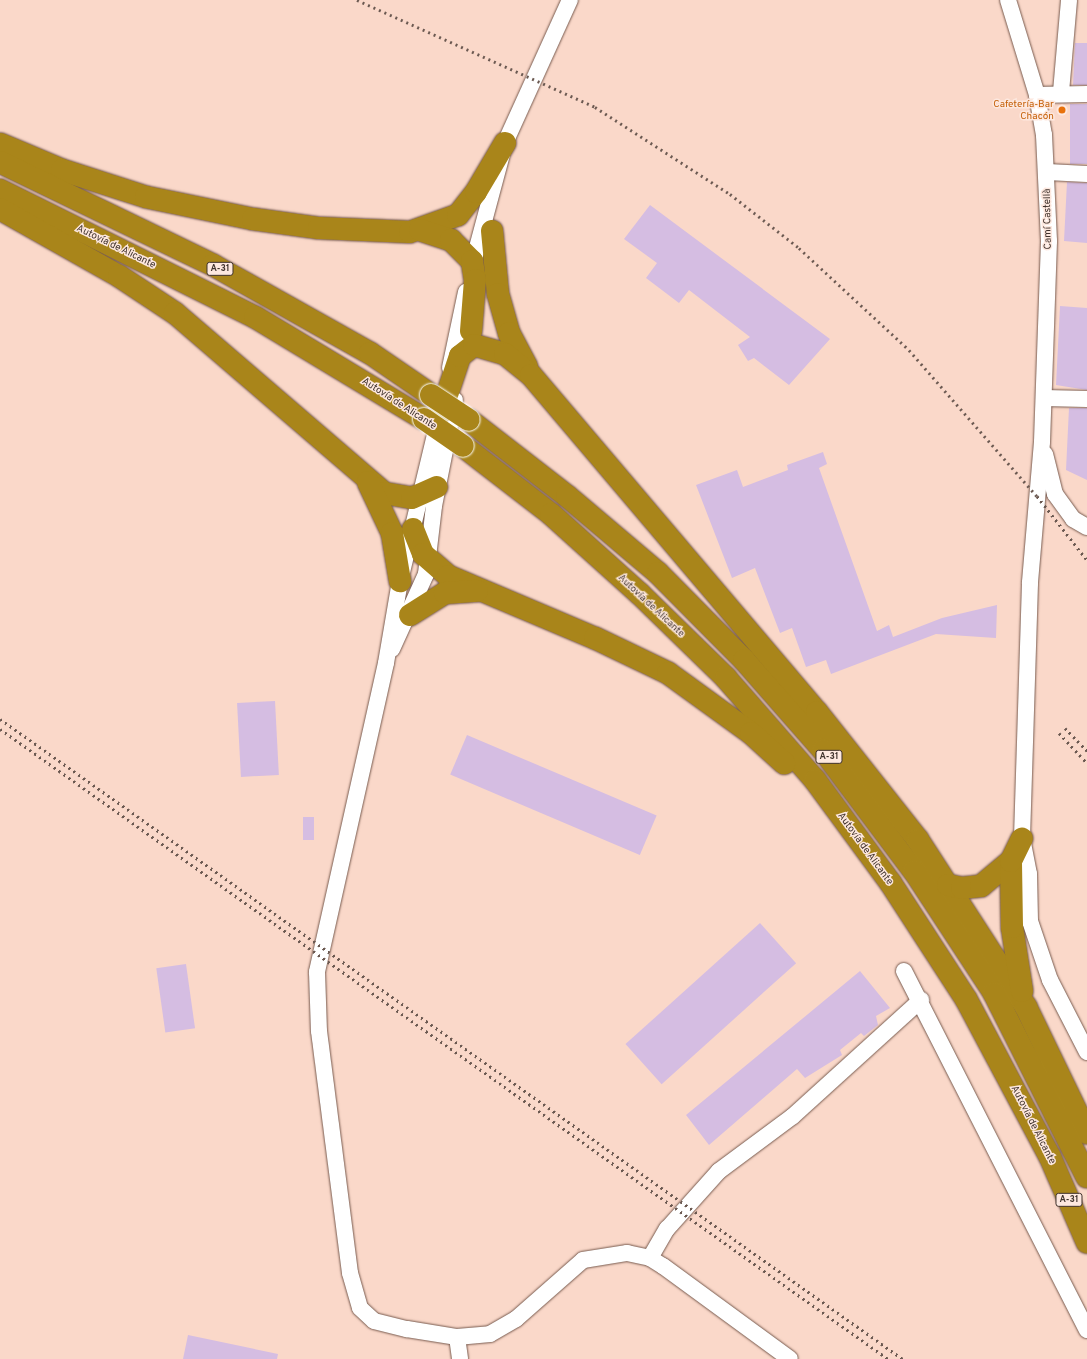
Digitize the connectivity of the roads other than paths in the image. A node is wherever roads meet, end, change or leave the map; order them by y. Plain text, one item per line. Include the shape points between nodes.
1 (570, 0) edge
2 (1008, 0) edge
3 (1069, 0) edge
4 (1061, 92) junction
5 (1087, 94) edge
6 (1036, 95) junction
7 (505, 143) junction
8 (0, 144) edge
9 (0, 162) edge
10 (498, 169) junction
11 (1047, 172) junction
12 (1087, 174) edge
13 (0, 190) edge
14 (0, 209) edge
15 (420, 230) junction
16 (492, 231) junction
17 (472, 261) junction
18 (469, 340) junction
19 (531, 375) junction
20 (1044, 398) junction
21 (1087, 399) edge
22 (432, 409) junction
23 (1042, 442) junction
24 (366, 480) junction
25 (429, 492) junction
26 (1087, 527) edge
27 (413, 529) junction
28 (429, 562) junction
29 (400, 581) junction
30 (478, 591) junction
31 (410, 615) junction
32 (386, 663) junction
33 (815, 780) junction
34 (1022, 838) junction
35 (1011, 861) junction
36 (948, 885) junction
37 (904, 971) dead end
38 (921, 1000) junction
39 (1026, 1007) junction
40 (1087, 1052) edge
41 (1087, 1133) edge
42 (1087, 1177) edge
43 (1087, 1242) edge
44 (650, 1258) junction
45 (1087, 1330) edge
46 (457, 1337) junction
47 (460, 1359) edge
48 (790, 1359) edge

1 - 7 street
2 - 6 street, Camí Castellà
3 - 4 street
4 - 5 street
4 - 6 street
6 - 11 street, Camí Castellà
7 - 10 street
7 - 15 highway via 467,206 448,221
8 - 15 highway via 101,184 200,208 319,228
9 - 22 highway, Autovía de Alicante / A-31 via 213,266 363,349
10 - 16 street
10 - 17 street
11 - 12 street
11 - 20 street, Camí Castellà via 1049,241
13 - 22 highway, Autovía de Alicante / A-31 via 255,317
14 - 24 highway via 124,279 175,313
15 - 17 highway via 451,240
16 - 18 street
16 - 19 highway via 502,310
17 - 18 highway via 475,280
17 - 22 street
18 - 19 highway via 493,348
18 - 22 highway
18 - 25 street
19 - 36 highway via 817,712 918,840
20 - 21 street
20 - 23 street, Camí Castellà
22 - 25 street
22 - 33 highway, Autovía de Alicante / A-31, bridge via 463,446 551,514 640,594 726,678
22 - 42 highway, Autovía de Alicante / A-31, bridge via 469,420 567,496 658,573 744,660 823,750 914,871 994,993
23 - 26 street via 1055,494 1074,518
23 - 34 street via 1031,558
24 - 25 highway via 391,495
24 - 29 highway via 392,534
25 - 27 street
25 - 28 street
27 - 28 highway
27 - 29 street
28 - 30 highway
28 - 31 street
29 - 32 street
30 - 31 highway via 445,593
30 - 33 highway via 595,638 668,673 751,733 790,769
31 - 32 street
32 - 46 street via 317,972 319,1031 350,1273 360,1308 374,1321
33 - 43 highway, Autovía de Alicante / A-31 via 890,882 966,999 1050,1157
34 - 35 highway
34 - 40 street via 1029,874 1030,921 1050,980
35 - 36 highway via 981,886 962,888
35 - 39 highway via 1012,927
36 - 39 highway
37 - 38 street
38 - 44 street via 793,1116 719,1171 667,1229
38 - 45 street
39 - 41 highway
44 - 46 street via 626,1254 583,1260 516,1319 490,1334
44 - 48 street
46 - 47 street

